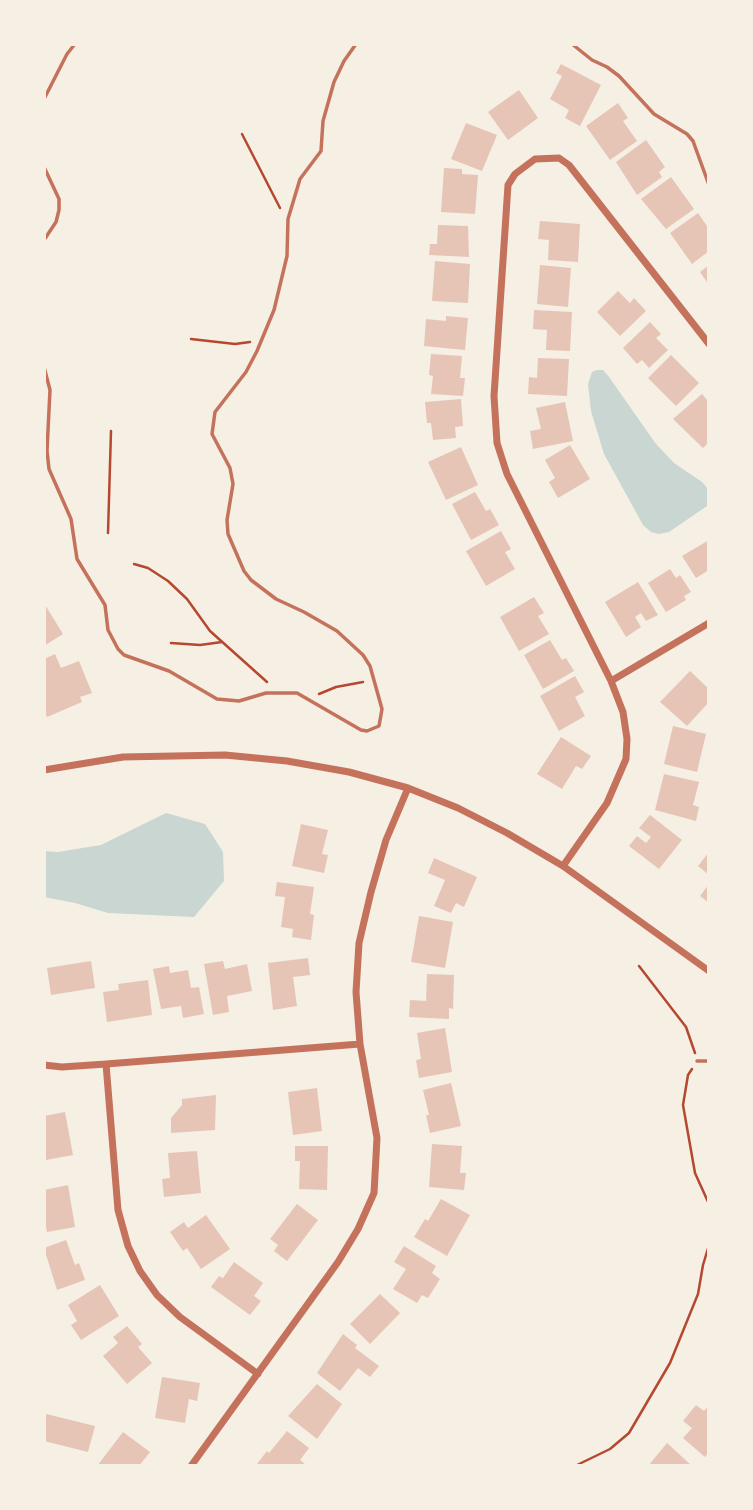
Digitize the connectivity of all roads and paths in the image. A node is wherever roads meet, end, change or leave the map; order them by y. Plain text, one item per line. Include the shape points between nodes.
1 (75, 44) edge
2 (356, 44) edge
3 (572, 44) edge
4 (44, 99) edge
5 (242, 134) dead end
6 (44, 167) edge
7 (709, 185) edge
8 (288, 219) junction
9 (44, 240) edge
10 (191, 339) dead end
11 (260, 344) junction
12 (709, 344) edge
13 (44, 367) edge
14 (111, 431) dead end
15 (108, 533) dead end
16 (134, 564) dead end
17 (709, 623) edge
18 (222, 642) junction
19 (171, 643) dead end
20 (373, 678) junction
21 (611, 681) junction
22 (281, 692) junction
23 (297, 693) junction
24 (44, 770) edge
25 (408, 788) junction
26 (563, 866) junction
27 (639, 966) dead end
28 (707, 968) edge
29 (360, 1044) junction
30 (697, 1061) junction
31 (709, 1061) edge
32 (106, 1064) junction
33 (44, 1065) edge
34 (709, 1204) edge
35 (709, 1245) edge
36 (258, 1374) junction
37 (191, 1466) edge
38 (575, 1466) edge

1 - 4 lane
2 - 8 lane via 334,82 320,151 300,180
3 - 7 lane via 619,76 654,114 694,141
5 - 8 path
6 - 9 lane via 59,199 56,222
8 - 11 lane via 287,257
10 - 11 path
11 - 20 lane via 246,372 215,412 212,424 233,485 227,520 232,547 251,580 353,644
12 - 21 street via 569,165 559,158 535,159 514,174 508,186 495,383 497,443 507,474
13 - 22 lane via 50,390 49,469 71,520 76,559 105,605 108,630 118,649 217,699 239,701
14 - 15 path
16 - 18 path via 168,581
17 - 21 street
18 - 19 path
18 - 22 path
20 - 23 path via 316,695
20 - 23 lane via 381,720 367,731
21 - 26 street via 623,712 626,759 607,803
22 - 23 lane
24 - 25 street via 123,757 225,755 337,770
25 - 26 street via 507,832
25 - 29 street via 386,840 359,943 355,992
26 - 28 street
27 - 30 path via 685,1027
29 - 32 street
29 - 36 street via 377,1138 374,1192 352,1240
30 - 31 lane
30 - 34 path via 688,1075 683,1105 695,1173
32 - 33 street
32 - 36 street via 118,1210 140,1271 180,1317
35 - 38 path via 698,1294 670,1363 634,1426 622,1441
36 - 37 street

